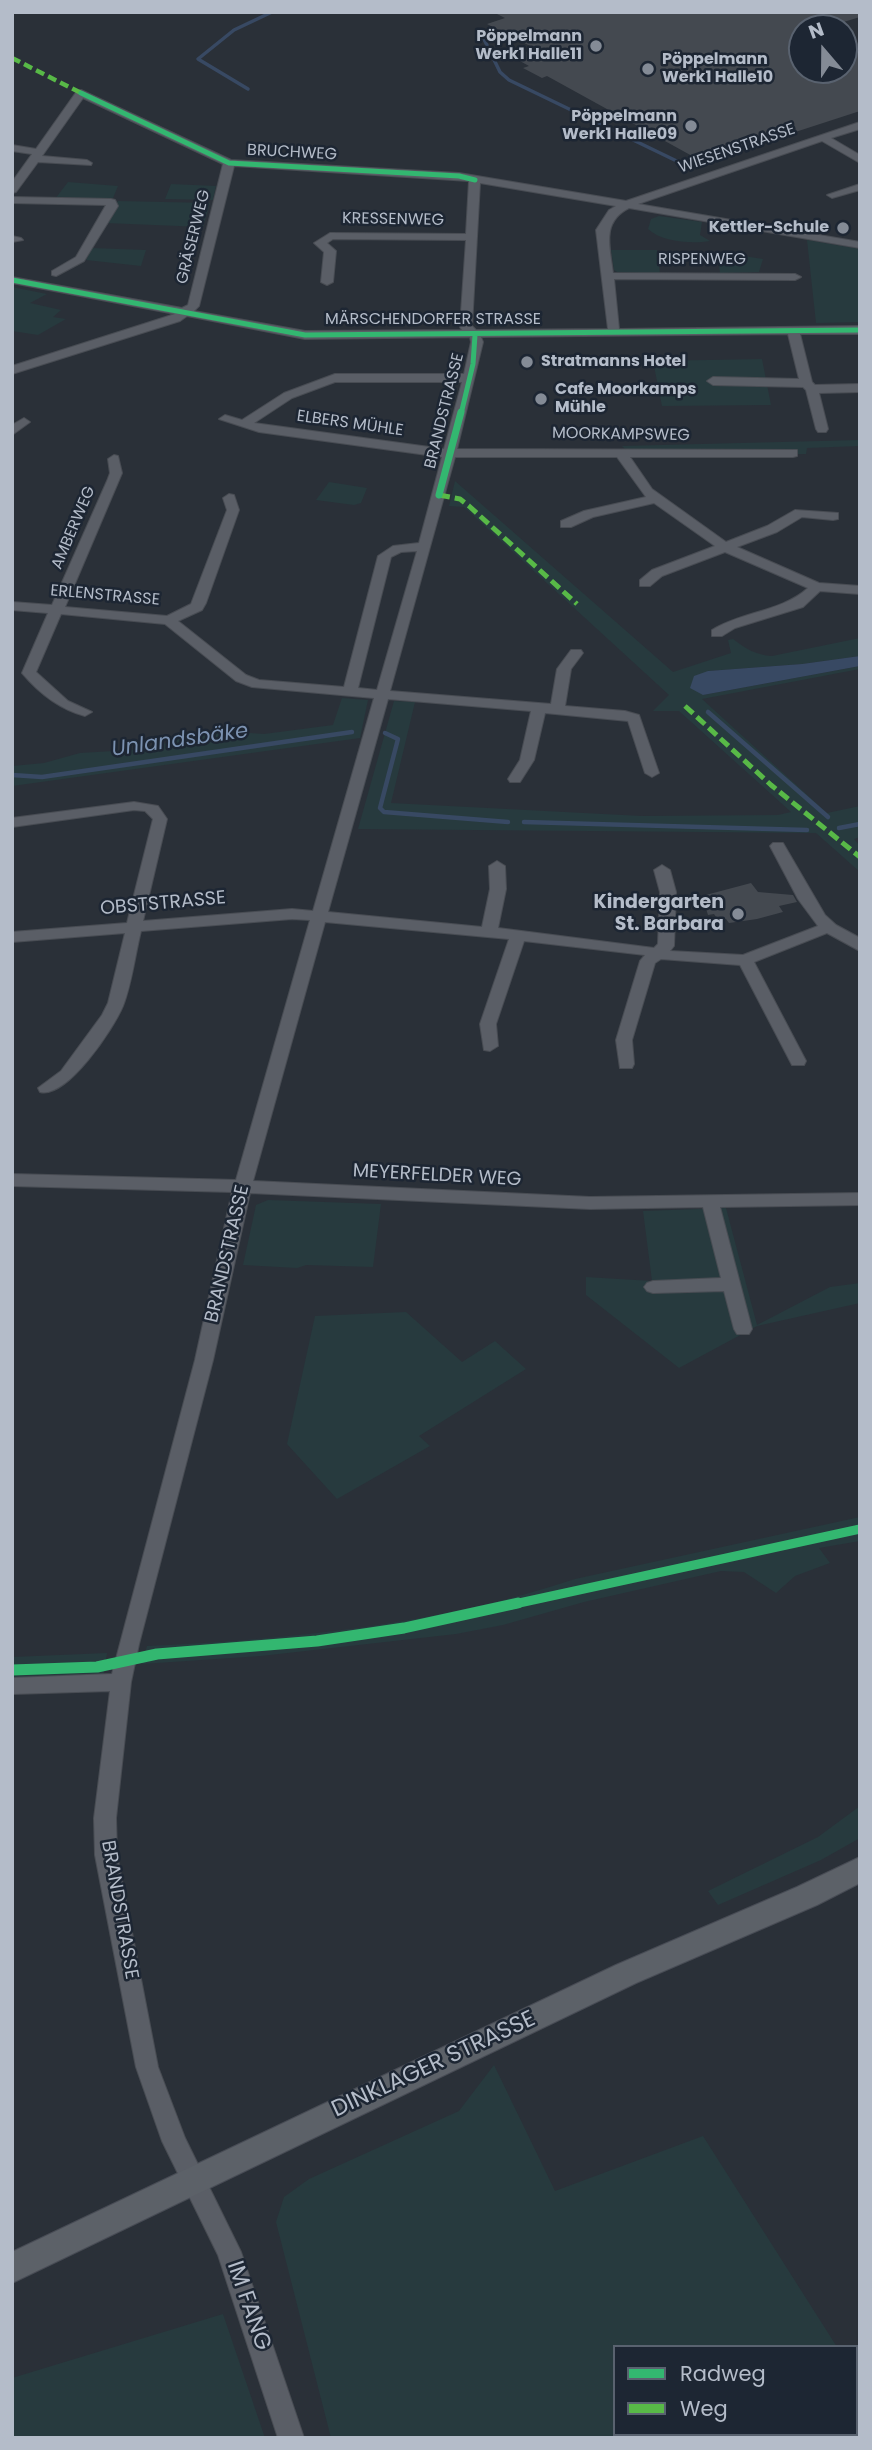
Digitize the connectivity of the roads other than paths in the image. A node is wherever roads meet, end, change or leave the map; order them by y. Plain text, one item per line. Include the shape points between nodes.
1 (860, 125) edge
2 (822, 137) junction
3 (12, 148) edge
4 (36, 155) junction
5 (860, 160) edge
6 (88, 163) dead end
7 (229, 163) junction
8 (475, 180) junction
9 (860, 187) edge
10 (12, 190) edge
11 (832, 195) dead end
12 (12, 200) edge
13 (626, 205) junction
14 (471, 237) junction
15 (860, 245) edge
16 (56, 273) dead end
17 (608, 276) junction
18 (795, 277) dead end
19 (12, 280) edge
20 (327, 282) dead end
21 (183, 313) junction
22 (860, 330) edge
23 (793, 331) junction
24 (614, 333) junction
25 (475, 335) junction
26 (12, 370) edge
27 (469, 377) junction
28 (713, 382) dead end
29 (809, 386) junction
30 (860, 388) edge
31 (225, 419) dead end
32 (24, 422) dead end
33 (247, 423) junction
34 (822, 429) dead end
35 (12, 431) edge
36 (449, 452) junction
37 (793, 453) dead end
38 (622, 455) junction
39 (114, 459) dead end
40 (229, 498) dead end
41 (655, 499) junction
42 (833, 516) dead end
43 (566, 524) dead end
44 (723, 546) junction
45 (424, 547) junction
46 (645, 583) dead end
47 (817, 587) junction
48 (860, 590) edge
49 (12, 606) edge
50 (58, 609) junction
51 (169, 620) junction
52 (718, 634) dead end
53 (576, 653) dead end
54 (350, 691) junction
55 (382, 694) junction
56 (539, 707) junction
57 (557, 708) junction
58 (85, 712) dead end
59 (652, 774) dead end
60 (515, 779) dead end
61 (12, 823) edge
62 (778, 846) dead end
63 (496, 866) dead end
64 (662, 870) dead end
65 (318, 916) junction
66 (134, 927) junction
67 (828, 927) junction
68 (489, 932) junction
69 (518, 936) junction
70 (12, 937) edge
71 (860, 946) edge
72 (654, 953) junction
73 (745, 960) junction
74 (491, 1046) dead end
75 (798, 1061) dead end
76 (626, 1064) dead end
77 (46, 1088) dead end
78 (12, 1180) edge
79 (242, 1188) junction
80 (860, 1199) edge
81 (710, 1201) junction
82 (731, 1284) junction
83 (653, 1287) dead end
84 (743, 1329) dead end
85 (121, 1682) junction
86 (12, 1686) edge
87 (860, 1869) edge
88 (193, 2180) junction
89 (12, 2268) edge
90 (291, 2438) edge

1 - 2 street, WIESENSTRASSE
2 - 5 street
2 - 13 street, WIESENSTRASSE
3 - 4 street
4 - 6 street
4 - 7 street, BRUCHWEG via 80,93
4 - 10 street
7 - 8 street, BRUCHWEG
7 - 21 street, GRÄSERWEG via 193,306
8 - 13 street, BRUCHWEG
8 - 14 street
9 - 11 street
12 - 16 street via 111,202 80,258
13 - 15 street, BRUCHWEG
13 - 17 street via 613,212 602,230
14 - 20 street, KRESSENWEG via 330,236 320,243 330,251
14 - 25 street via 466,327
17 - 18 street, RISPENWEG
17 - 24 street
19 - 21 street, MÄRSCHENDORFER STRASSE
21 - 25 street, MÄRSCHENDORFER STRASSE via 305,335
21 - 26 street
22 - 23 street, MÄRSCHENDORFER STRASSE
23 - 24 street, MÄRSCHENDORFER STRASSE
23 - 29 street
24 - 25 street, MÄRSCHENDORFER STRASSE
25 - 27 street, BRANDSTRASSE
27 - 33 street, ELBERS MÜHLE via 320,381
27 - 36 street, BRANDSTRASSE
28 - 29 street
29 - 30 street
29 - 34 street
31 - 33 street, ELBERS MÜHLE
32 - 35 street
33 - 36 street, ELBERS MÜHLE
36 - 38 street, MOORKAMPSWEG via 598,451
36 - 45 street, BRANDSTRASSE
37 - 38 street, MOORKAMPSWEG
38 - 41 street
39 - 50 street, AMBERWEG via 116,473
40 - 51 street via 233,510 199,603
41 - 43 street
41 - 44 street
42 - 44 street via 800,513 772,529
44 - 46 street via 657,573
44 - 47 street
45 - 54 street via 399,548 385,555
45 - 55 street, BRANDSTRASSE
47 - 48 street
47 - 52 street via 798,604 730,625
49 - 50 street, ERLENSTRASSE
50 - 51 street, ERLENSTRASSE
50 - 58 street, AMBERWEG via 29,673 63,704
51 - 54 street, ERLENSTRASSE via 247,682
53 - 57 street via 565,669
54 - 55 street, ERLENSTRASSE
55 - 56 street, ERLENSTRASSE
55 - 65 street, BRANDSTRASSE
56 - 57 street, ERLENSTRASSE
56 - 60 street via 527,760
57 - 59 street, ERLENSTRASSE via 634,718
61 - 66 street via 134,806 157,811 160,819
62 - 67 street
63 - 68 street via 498,890
64 - 72 street via 668,892 666,946
65 - 66 street, OBSTSTRASSE via 292,914
65 - 68 street, OBSTSTRASSE
65 - 79 street, BRANDSTRASSE
66 - 70 street, OBSTSTRASSE
66 - 77 street via 110,1016 67,1075
67 - 71 street
67 - 73 street
68 - 69 street, OBSTSTRASSE
69 - 72 street, OBSTSTRASSE
69 - 74 street via 488,1024
72 - 73 street, OBSTSTRASSE
72 - 76 street via 624,1040
73 - 75 street
78 - 79 street, MEYERFELDER WEG
79 - 81 street, MEYERFELDER WEG via 590,1203
79 - 85 street, BRANDSTRASSE via 204,1360
80 - 81 street, MEYERFELDER WEG
81 - 82 street
82 - 83 street
82 - 84 street
85 - 86 street
85 - 88 street, BRANDSTRASSE via 105,1818 106,1856 147,2067
87 - 88 main road, DINKLAGER STRASSE via 626,1974
88 - 89 main road, DINKLAGER STRASSE
88 - 90 street, IM FANG via 229,2252

